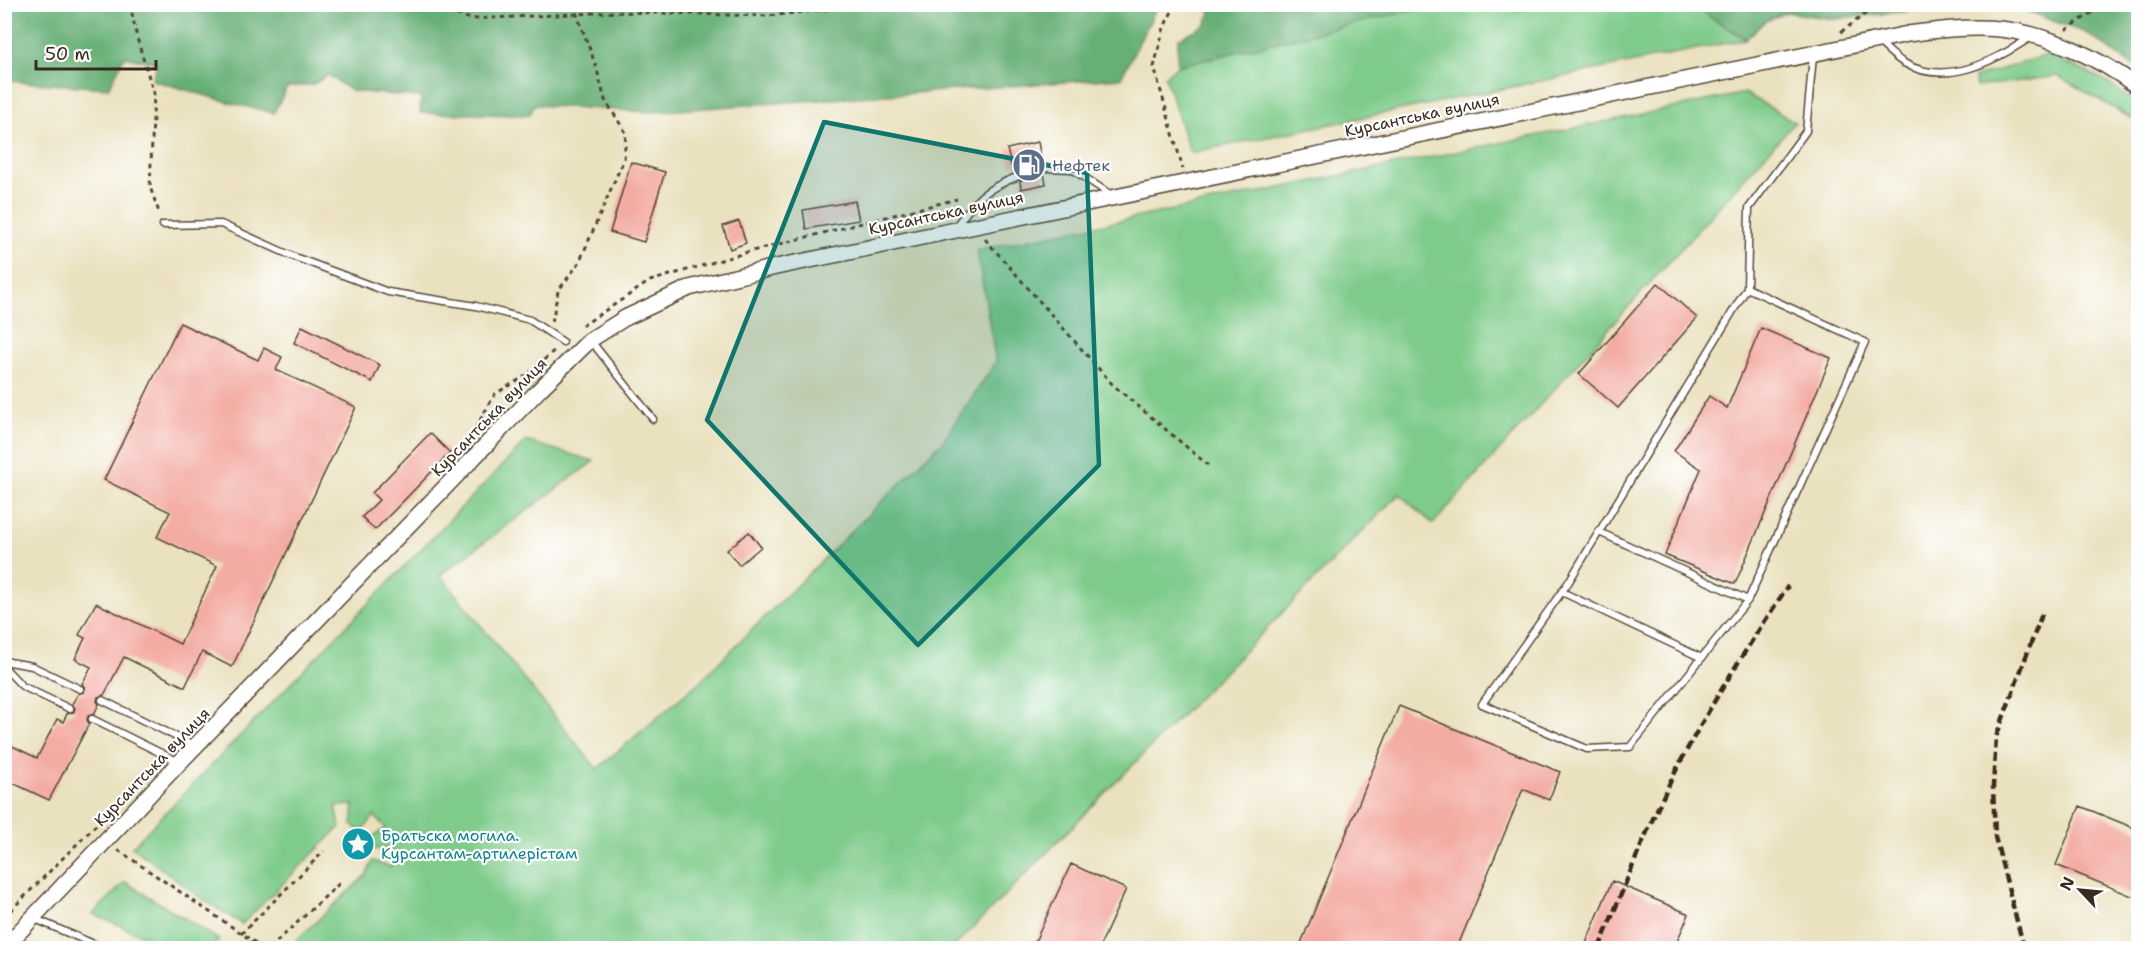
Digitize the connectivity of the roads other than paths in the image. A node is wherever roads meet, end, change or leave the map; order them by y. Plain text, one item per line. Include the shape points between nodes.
1 (2033, 36) junction
2 (1876, 40) junction
3 (1814, 52) junction
4 (2139, 87) edge
5 (1043, 168) dead end
6 (1019, 176) dead end
7 (1114, 197) junction
8 (163, 225) road end
9 (953, 230) junction
10 (1747, 288) junction
11 (590, 340) junction
12 (563, 342) dead end
13 (653, 419) dead end
14 (1599, 532) junction
15 (1562, 592) junction
16 (1748, 600) junction
17 (1702, 658) junction
18 (4, 661) edge
19 (4, 667) edge
20 (80, 689) dead end
21 (102, 700) dead end
22 (70, 709) dead end
23 (92, 719) dead end
24 (196, 746) junction
25 (180, 762) junction
26 (32, 918) junction
27 (4, 948) edge
28 (103, 948) edge

1 - 2 street, Курсантська вулиця via 2000,29 1957,28
1 - 2 lane via 1975,67 1936,74 1904,64
1 - 4 street, Курсантська вулиця via 2082,53
2 - 3 street, Курсантська вулиця
3 - 7 street, Курсантська вулиця
3 - 10 lane via 1806,131 1749,208
5 - 7 lane via 1072,169
6 - 9 lane via 978,197
7 - 9 street, Курсантська вулиця
8 - 12 lane via 221,224 388,292 476,306 530,320
9 - 11 street, Курсантська вулиця via 689,288 625,318
10 - 14 lane
10 - 16 lane via 1865,342
11 - 13 lane
11 - 24 street, Курсантська вулиця
14 - 15 lane
14 - 16 lane
15 - 17 lane
15 - 17 lane via 1482,704 1587,749 1630,747
16 - 17 lane
18 - 20 lane via 32,666
19 - 22 lane via 22,686
21 - 24 lane
23 - 25 lane
24 - 25 street, Курсантська вулиця
25 - 26 street, Курсантська вулиця
26 - 27 street, Курсантська вулиця
26 - 28 lane

